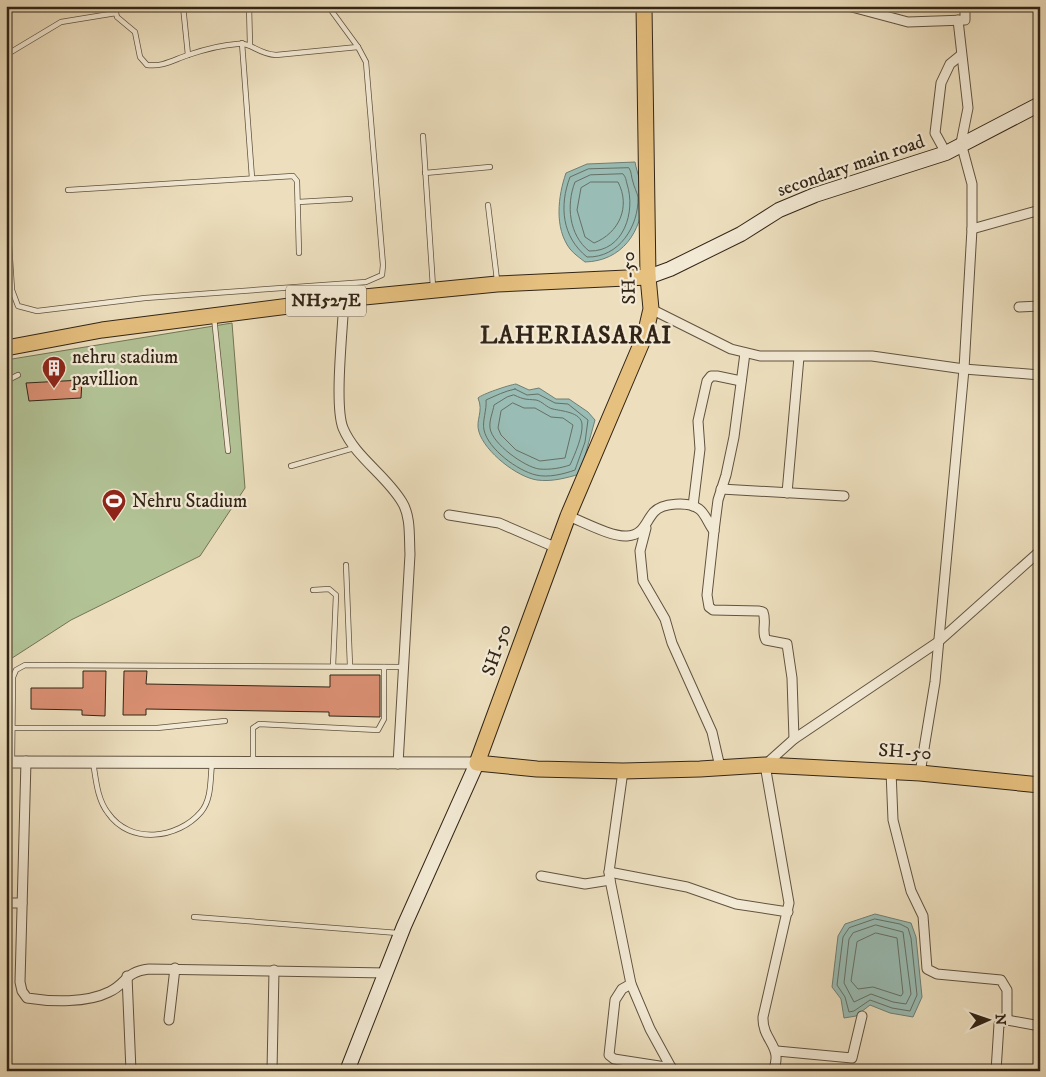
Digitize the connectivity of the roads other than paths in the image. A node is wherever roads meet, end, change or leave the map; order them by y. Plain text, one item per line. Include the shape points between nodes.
1 (117, 6) edge
2 (184, 6) edge
3 (249, 6) edge
4 (328, 6) edge
5 (644, 6) edge
6 (848, 6) edge
7 (965, 6) edge
8 (116, 13) junction
9 (958, 20) junction
10 (242, 43) junction
11 (250, 45) junction
12 (358, 47) junction
13 (6, 55) edge
14 (188, 55) junction
15 (961, 55) junction
16 (1040, 104) edge
17 (423, 136) dead end
18 (961, 143) junction
19 (946, 152) junction
20 (490, 167) dead end
21 (425, 173) junction
22 (252, 178) junction
23 (68, 190) dead end
24 (6, 197) edge
25 (350, 199) dead end
26 (298, 202) junction
27 (488, 205) dead end
28 (1040, 210) edge
29 (972, 228) junction
30 (300, 254) dead end
31 (648, 277) junction
32 (497, 284) junction
33 (433, 289) junction
34 (344, 299) junction
35 (1040, 306) edge
36 (1018, 307) dead end
37 (651, 309) junction
38 (214, 316) junction
39 (6, 348) edge
40 (745, 353) junction
41 (798, 357) junction
42 (964, 370) junction
43 (18, 375) dead end
44 (1040, 375) edge
45 (6, 381) edge
46 (741, 381) junction
47 (356, 448) junction
48 (228, 451) dead end
49 (291, 466) dead end
50 (721, 489) junction
51 (787, 493) junction
52 (844, 496) dead end
53 (693, 506) junction
54 (449, 514) dead end
55 (568, 516) junction
56 (646, 528) junction
57 (714, 531) junction
58 (557, 548) junction
59 (1040, 551) edge
60 (346, 564) dead end
61 (313, 590) dead end
62 (938, 642) junction
63 (333, 666) junction
64 (350, 666) junction
65 (384, 667) junction
66 (403, 667) junction
67 (226, 721) dead end
68 (12, 728) junction
69 (794, 739) junction
70 (26, 761) junction
71 (9, 762) edge
72 (93, 762) junction
73 (212, 762) junction
74 (253, 762) junction
75 (477, 763) junction
76 (398, 764) junction
77 (765, 765) junction
78 (720, 767) junction
79 (623, 770) junction
80 (891, 771) junction
81 (920, 773) junction
82 (1040, 785) edge
83 (541, 876) dead end
84 (609, 876) junction
85 (6, 902) edge
86 (22, 902) junction
87 (788, 912) junction
88 (194, 917) dead end
89 (402, 934) junction
90 (175, 968) junction
91 (274, 970) junction
92 (387, 973) junction
93 (127, 976) junction
94 (631, 984) junction
95 (862, 1016) dead end
96 (168, 1020) dead end
97 (1007, 1020) junction
98 (1040, 1026) edge
99 (776, 1051) junction
100 (672, 1069) edge
101 (131, 1071) edge
102 (272, 1071) edge
103 (347, 1071) edge
104 (773, 1071) edge
105 (996, 1071) edge

1 - 8 lane
2 - 14 lane
3 - 11 lane
4 - 12 lane
5 - 31 main road, SH-50
6 - 9 street via 908,22
7 - 9 street via 965,20
8 - 13 lane via 61,22
8 - 14 lane via 135,32 140,57 147,65 165,65
9 - 15 street
10 - 11 lane
10 - 14 lane
10 - 22 lane
11 - 12 lane via 264,54 276,55
12 - 24 lane via 366,62 384,265 382,275 376,279 27,310 18,306 12,290
15 - 18 street via 968,108
15 - 19 street via 950,64 938,98 935,133
16 - 18 main road, secondary main road
17 - 21 lane
18 - 19 main road, secondary main road
18 - 29 street via 970,168
19 - 31 main road, secondary main road via 779,210 741,234
20 - 21 lane
21 - 33 lane
22 - 23 lane
22 - 26 lane via 293,176 297,181
25 - 26 lane
26 - 30 lane
27 - 32 lane
28 - 29 street
29 - 42 street
31 - 32 main road, NH527E
31 - 37 main road, SH-50
32 - 33 main road, NH527E
33 - 34 main road, NH527E
34 - 38 main road, NH527E
34 - 47 street via 340,410 342,426
35 - 36 street
37 - 40 street
37 - 55 main road, SH-50 via 637,357
38 - 39 main road, NH527E via 102,330
38 - 48 lane
40 - 41 street via 774,358
40 - 46 street
41 - 42 street via 872,356
41 - 51 street
42 - 44 street
42 - 62 street
43 - 45 lane
46 - 50 street via 734,437
46 - 53 street via 717,376 711,376 707,381 698,421 700,449
47 - 49 lane
47 - 66 street via 406,511 410,554
50 - 51 street
50 - 57 street
51 - 52 street
53 - 56 street via 664,506 655,511
53 - 57 street via 699,508
54 - 58 street via 499,523
55 - 56 street via 619,536 628,536
55 - 58 main road, SH-50
56 - 78 street via 640,551 643,581 665,619 672,643 712,732
57 - 69 street via 709,607 713,610 763,612 766,640 787,644
58 - 75 main road, SH-50
59 - 62 street
60 - 64 lane
61 - 63 lane via 334,591 336,595
62 - 69 street
62 - 81 street
63 - 64 lane
63 - 68 lane via 25,665 16,670 13,677
64 - 65 lane
65 - 66 lane
65 - 74 lane via 384,719 378,730 259,724 253,728 252,734
66 - 76 street
67 - 68 lane via 157,728
68 - 71 lane
69 - 77 street
70 - 71 street
70 - 72 street
70 - 86 street
72 - 73 street
72 - 73 lane via 101,802 108,814 118,825 144,834 176,832 202,812 209,793
73 - 74 street
74 - 76 street
75 - 76 street
75 - 79 main road, SH-50 via 537,769
75 - 89 main road
77 - 78 main road, SH-50
77 - 80 main road, SH-50
77 - 87 street via 787,889
78 - 79 main road, SH-50
79 - 84 street
80 - 81 main road, SH-50
80 - 97 street via 893,820 911,891 923,916 927,969 937,974 1001,980 1007,990
81 - 82 main road, SH-50
83 - 84 street via 585,884
84 - 87 street via 687,887 736,904
84 - 94 street
85 - 86 street
86 - 93 street via 20,982 27,998 45,1001 94,997 109,993
87 - 99 street via 763,1017 764,1031
88 - 89 lane
89 - 92 main road
90 - 91 street
90 - 93 street via 142,969
90 - 96 street
91 - 92 street
91 - 102 street
92 - 103 main road
93 - 101 street
94 - 100 street
94 - 100 street via 622,989 615,1000 609,1055
95 - 99 street via 852,1058
97 - 98 street
97 - 105 street via 997,1028
99 - 104 street

